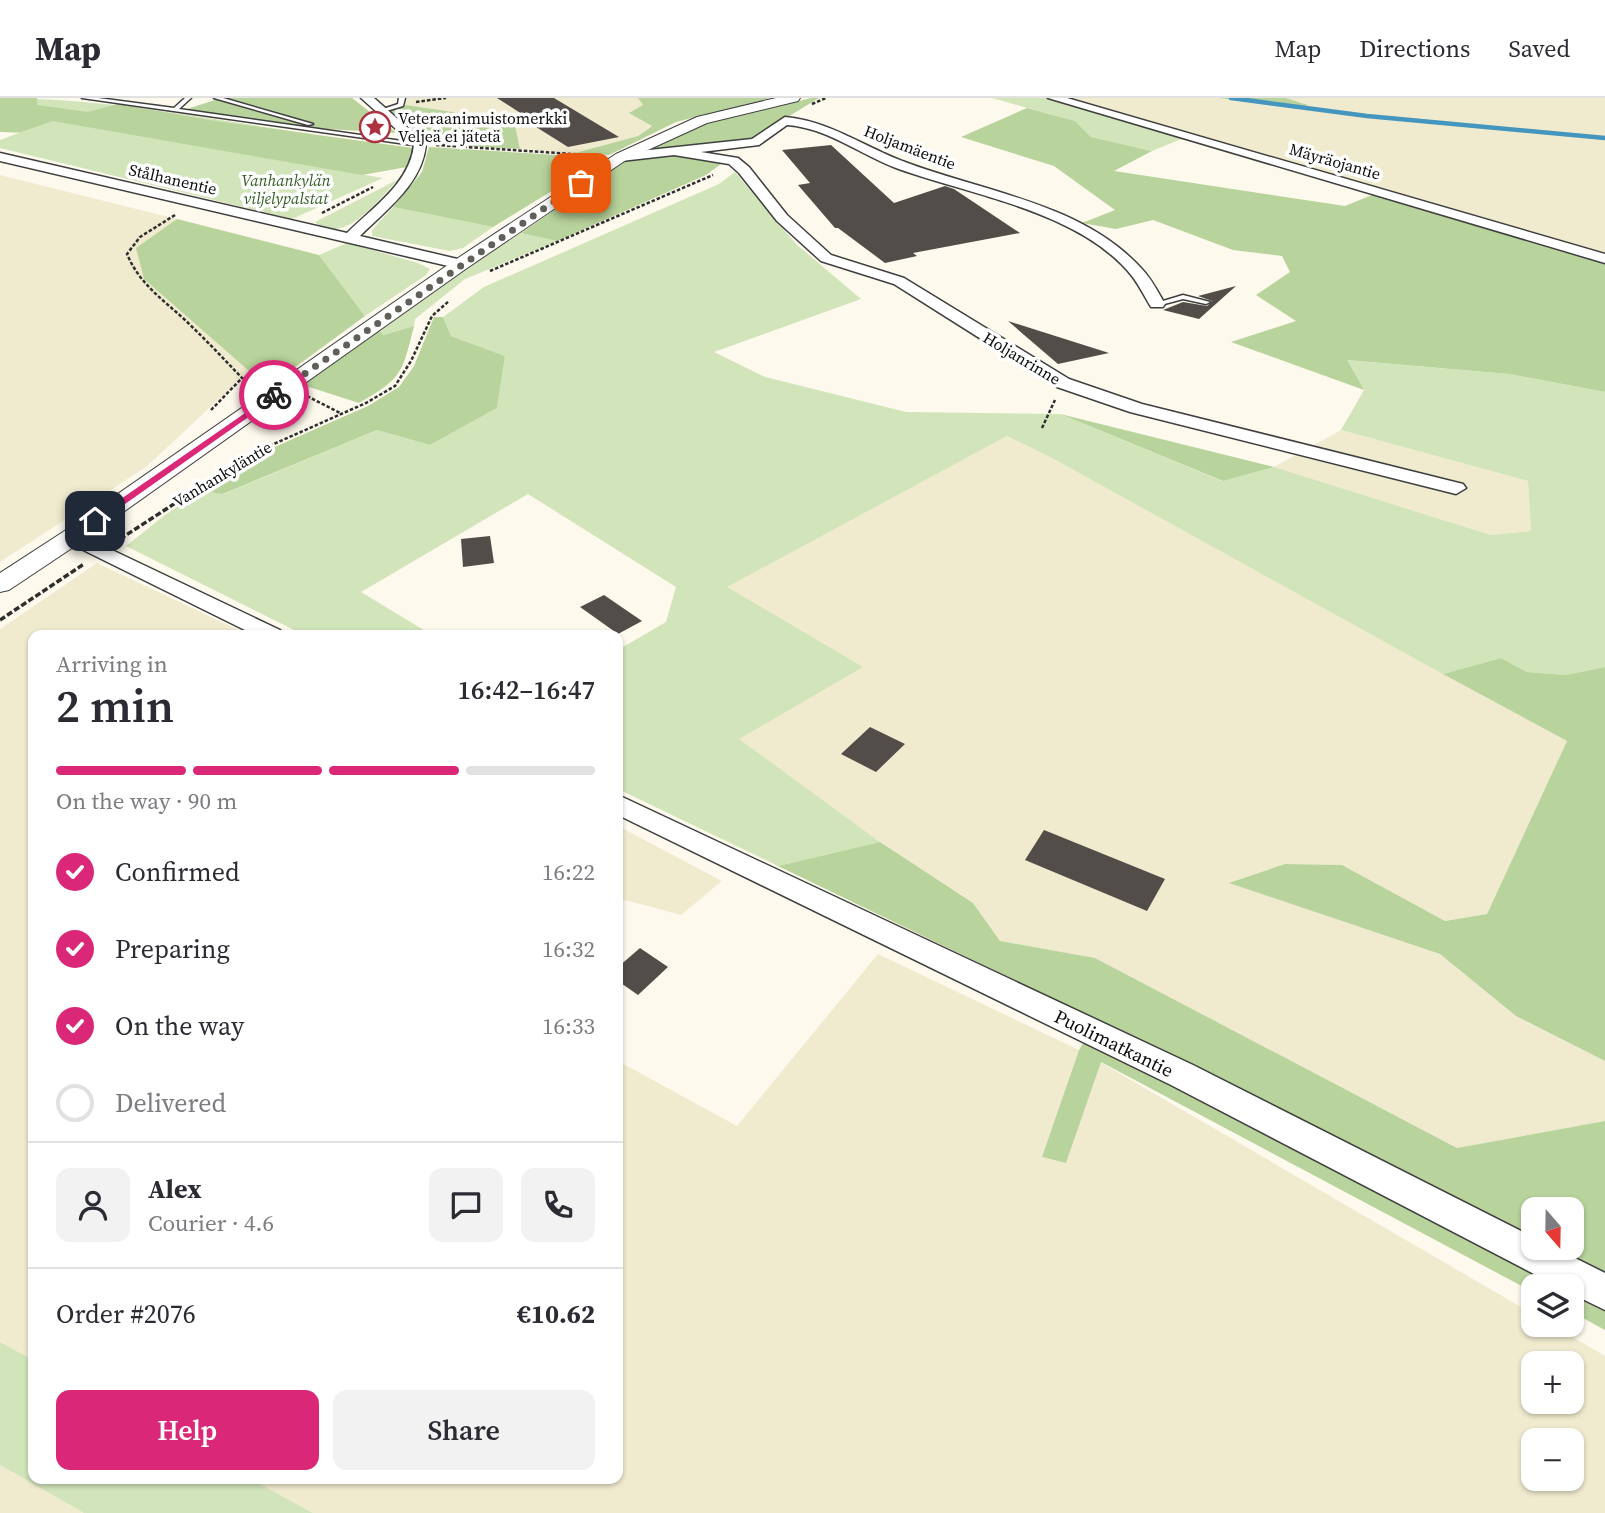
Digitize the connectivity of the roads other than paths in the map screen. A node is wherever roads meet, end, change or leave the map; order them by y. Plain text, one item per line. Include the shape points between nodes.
1 (85, 98) edge
2 (188, 98) edge
3 (217, 98) edge
4 (367, 98) edge
5 (793, 98) edge
6 (1054, 98) edge
7 (402, 101) edge
8 (383, 110) junction
9 (174, 111) junction
10 (337, 133) junction
11 (420, 144) junction
12 (678, 152) junction
13 (0, 157) edge
14 (621, 157) junction
15 (349, 239) junction
16 (1605, 259) edge
17 (460, 264) junction
18 (1206, 302) dead end
19 (1157, 304) joint
20 (1456, 488) dead end
21 (72, 537) junction
22 (0, 584) edge
23 (262, 630) edge
24 (623, 806) edge
25 (1605, 1292) edge

1 - 9 lane
2 - 9 lane
3 - 10 lane
4 - 8 street
5 - 14 street, Vanhankyläntie via 702,120
6 - 16 street, Mäyräojantie
7 - 8 lane
8 - 11 street
9 - 10 lane
10 - 11 lane
11 - 15 street via 413,173
12 - 14 street, Holjamäentie
12 - 19 street, Holjamäentie via 755,142 785,121 813,125 900,165 1044,211 1083,229 1137,273
12 - 20 street, Holjanrinne via 733,161 782,218 826,258 899,281 1063,383 1136,408
13 - 15 street, Stålhanentie
14 - 17 street, Vanhankyläntie
15 - 17 street, Stålhanentie
17 - 21 street, Vanhankyläntie
18 - 19 lane via 1183,297
21 - 22 street, Vanhankyläntie
21 - 23 street
24 - 25 street, Puolimatkantie via 1182,1076

